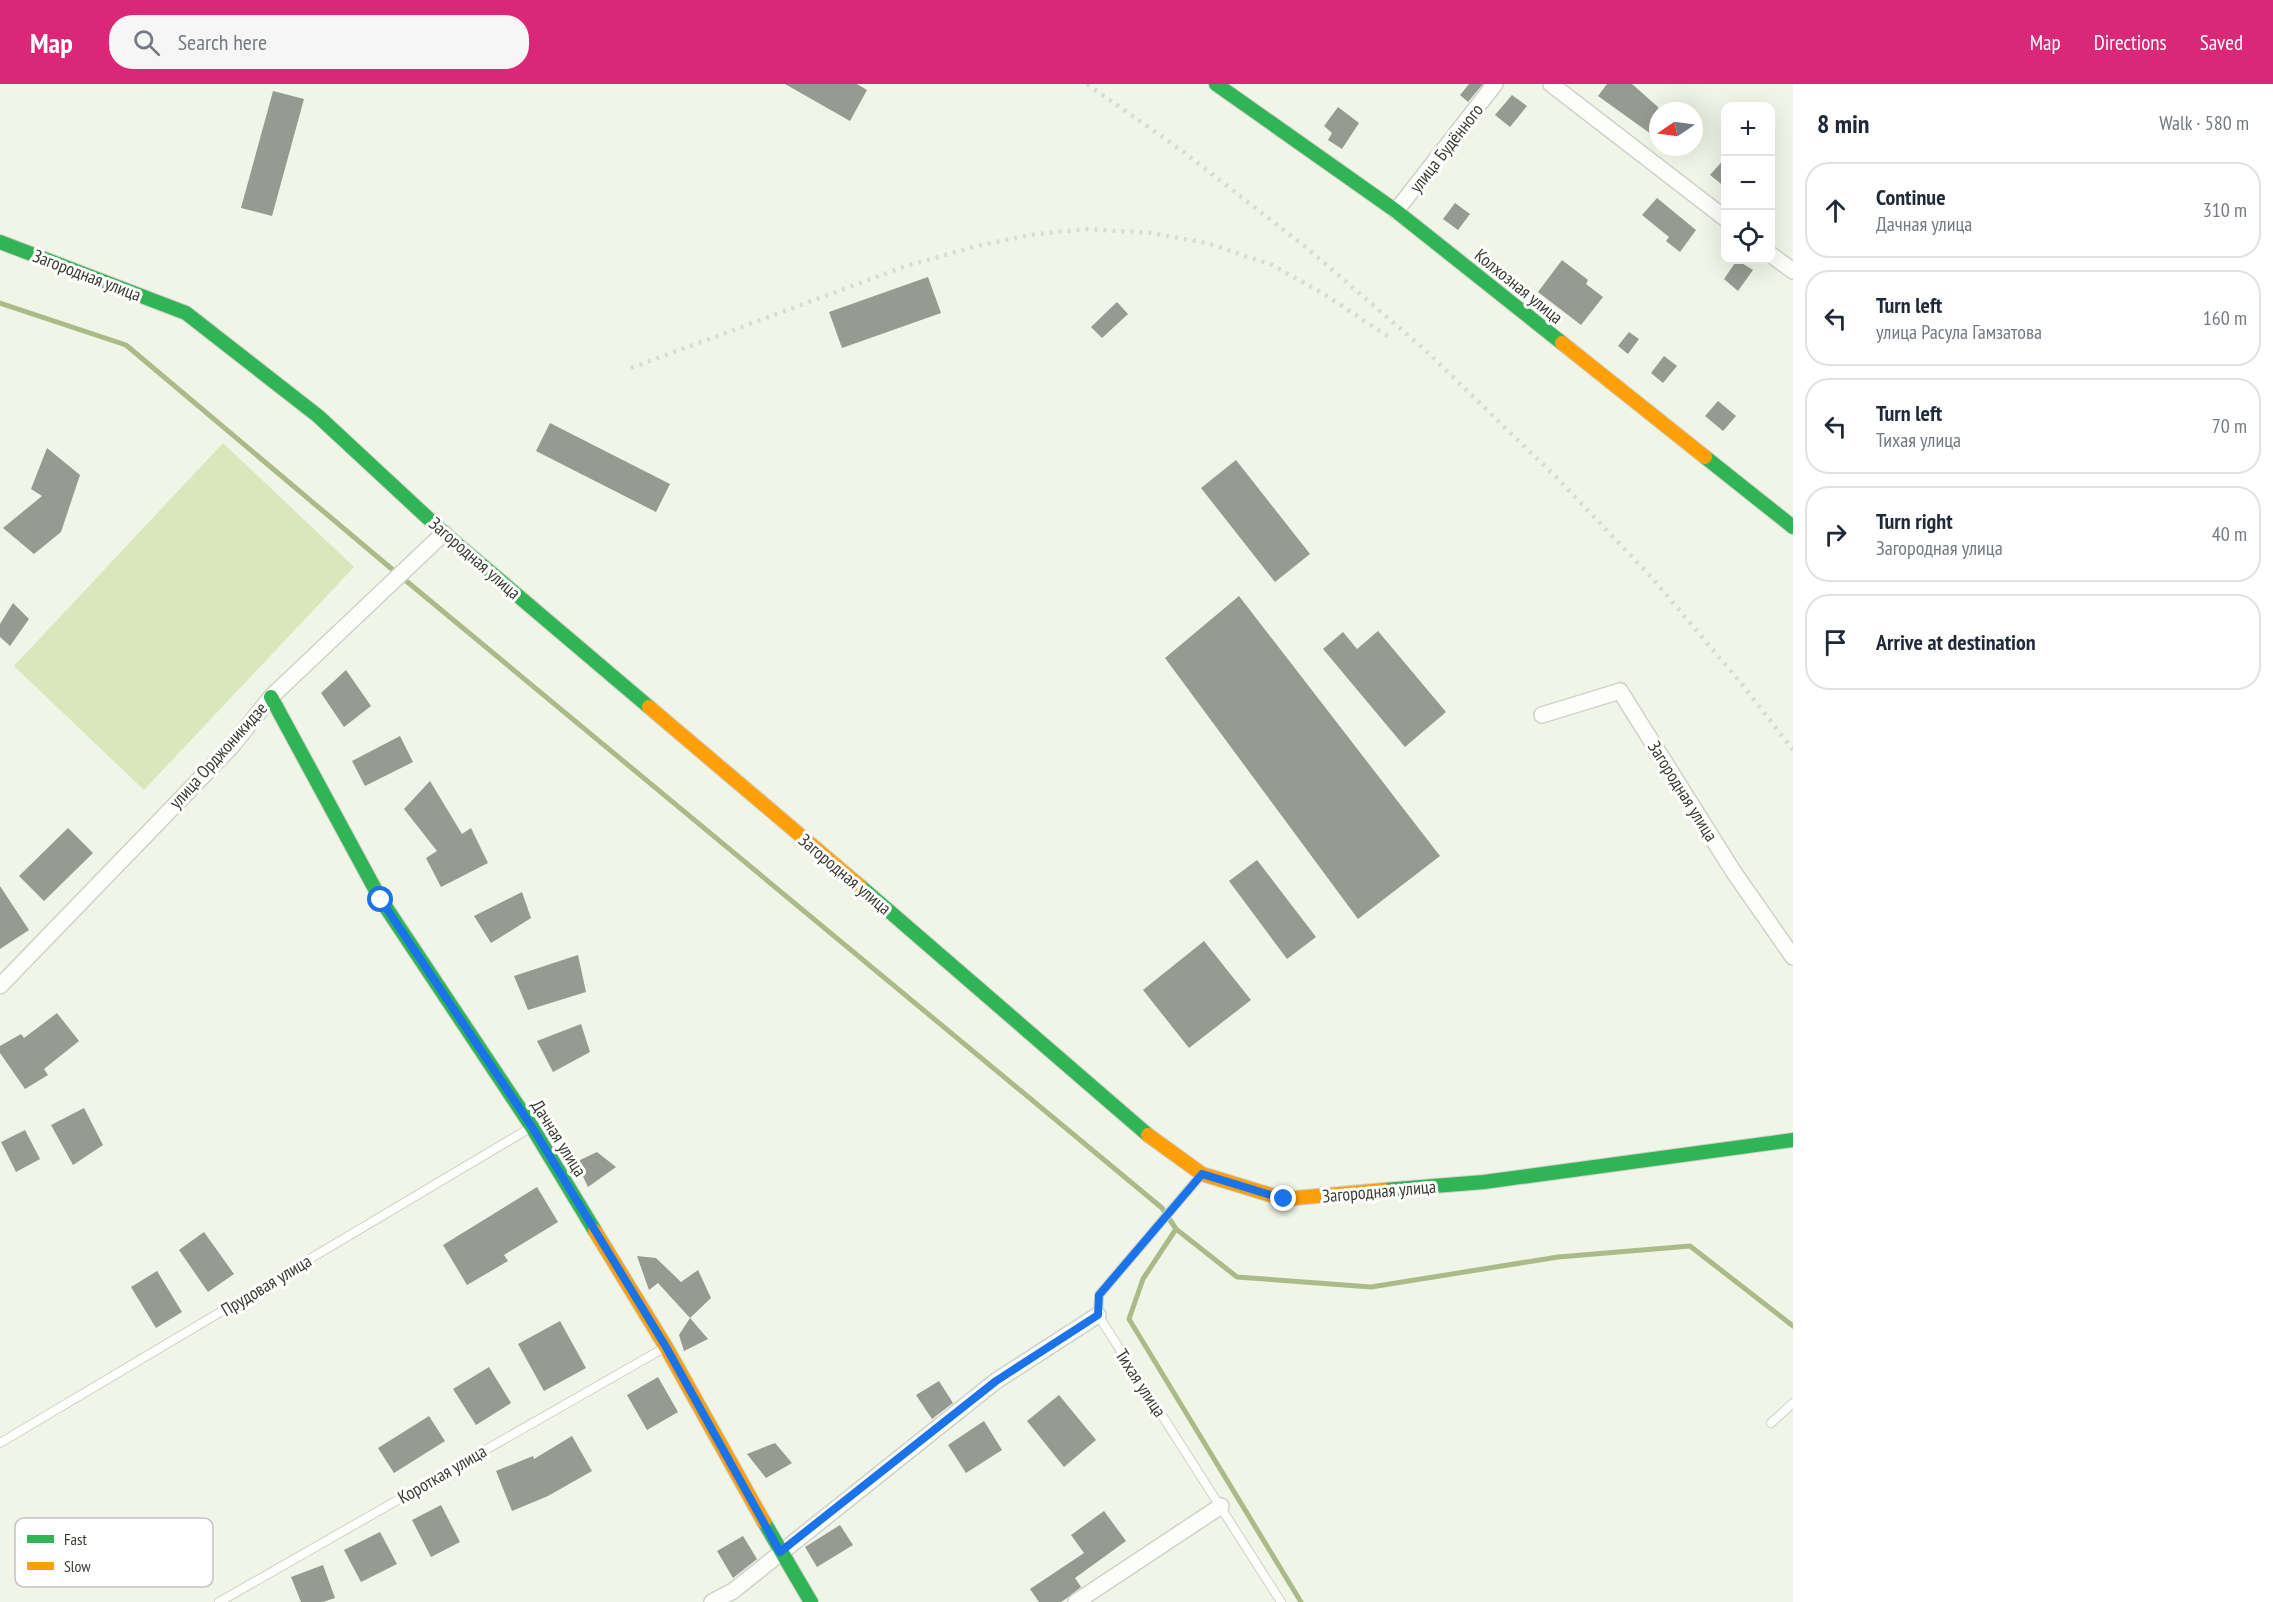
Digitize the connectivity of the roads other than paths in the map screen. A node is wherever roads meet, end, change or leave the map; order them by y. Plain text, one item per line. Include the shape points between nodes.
1 (1216, 84) edge
2 (1495, 84) edge
3 (1551, 84) edge
4 (1396, 211) junction
5 (1721, 216) edge
6 (0, 242) edge
7 (1775, 258) edge
8 (1793, 271) edge
9 (1793, 527) edge
10 (444, 533) junction
11 (271, 697) junction
12 (1542, 715) dead end
13 (1793, 957) edge
14 (0, 986) edge
15 (532, 1127) junction
16 (1793, 1140) edge
17 (1202, 1174) junction
18 (1098, 1315) junction
19 (666, 1347) junction
20 (1793, 1403) edge
21 (1771, 1423) dead end
22 (0, 1443) edge
23 (1221, 1506) junction
24 (780, 1552) junction
25 (219, 1602) edge
26 (712, 1602) edge
27 (811, 1602) edge
28 (1076, 1602) edge
29 (1281, 1602) edge

1 - 4 main road, Колхозная улица
2 - 4 street, улица Будённого
3 - 5 street
4 - 9 main road, Колхозная улица
6 - 10 main road, Загородная улица via 186,313 318,416
7 - 8 street
10 - 11 street, улица Орджоникидзе
10 - 17 main road, Загородная улица via 1148,1135
11 - 14 street, улица Орджоникидзе via 232,746
11 - 15 main road, Дачная улица via 381,900
12 - 13 street, Загородная улица via 1620,691 1733,871
15 - 19 main road, Дачная улица
15 - 22 lane, Прудовая улица
16 - 17 main road, Загородная улица via 1484,1182 1284,1199
17 - 18 lane via 1099,1295
18 - 23 lane, Тихая улица
18 - 24 street via 996,1381
19 - 24 main road, Дачная улица
19 - 25 lane, Короткая улица
20 - 21 lane
23 - 28 street
23 - 29 lane, Тихая улица
24 - 26 street via 734,1591
24 - 27 main road, Дачная улица

